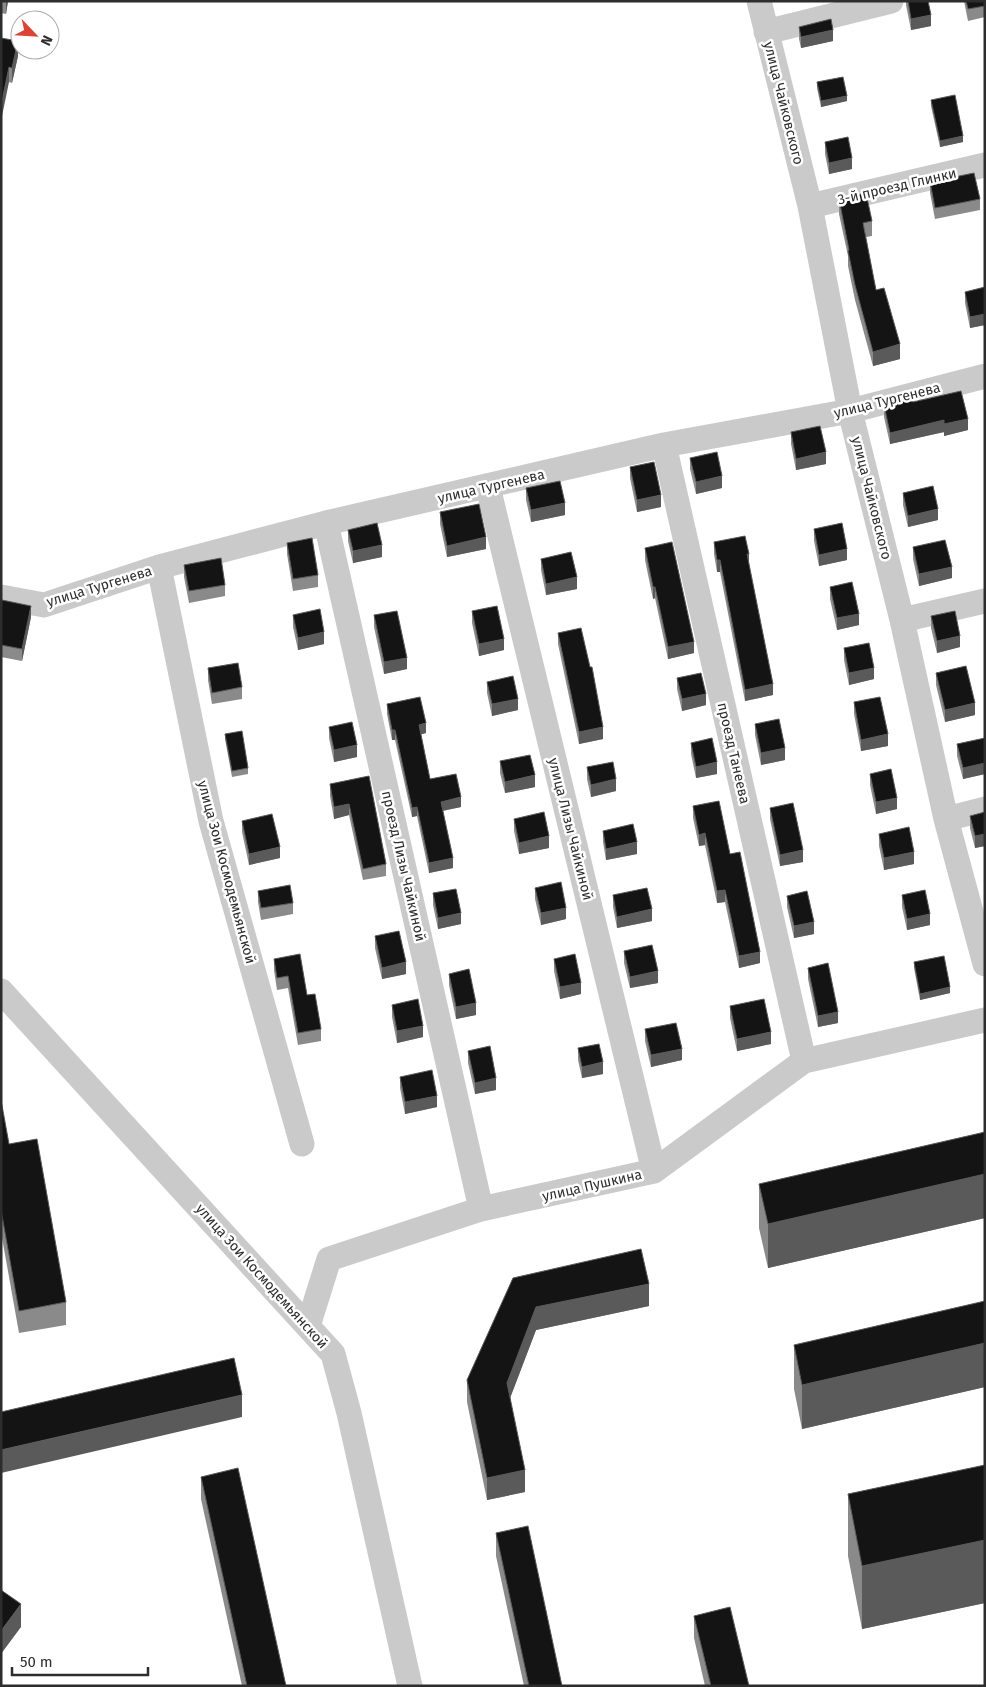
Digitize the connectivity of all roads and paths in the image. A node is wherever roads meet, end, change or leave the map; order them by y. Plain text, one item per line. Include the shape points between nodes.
1 (759, 1) edge
2 (891, 1) edge
3 (766, 32) junction
4 (985, 165) edge
5 (810, 206) junction
6 (985, 376) edge
7 (850, 411) junction
8 (664, 446) junction
9 (488, 487) junction
10 (326, 523) junction
11 (159, 567) junction
12 (1, 597) edge
13 (985, 601) edge
14 (902, 620) junction
15 (985, 809) edge
16 (946, 819) junction
17 (985, 964) edge
18 (1, 991) edge
19 (985, 1020) edge
20 (804, 1061) junction
21 (302, 1144) dead end
22 (654, 1171) junction
23 (481, 1210) junction
24 (308, 1326) junction
25 (410, 1686) edge

1 - 3 street, улица Чайковского
2 - 3 street
3 - 5 street, улица Чайковского
4 - 5 street, 3-й проезд Глинки
5 - 7 street, улица Чайковского
6 - 7 street, улица Тургенева
7 - 8 street, улица Тургенева
7 - 14 street, улица Чайковского
8 - 9 street, улица Тургенева
8 - 20 street, проезд Танеева
9 - 10 street, улица Тургенева
9 - 22 street, улица Лизы Чайкиной
10 - 11 street, улица Тургенева
10 - 23 street, проезд Лизы Чайкиной
11 - 12 street, улица Тургенева via 44,605
11 - 21 street, улица Зои Космодемьянской via 211,821
13 - 14 street
14 - 16 street, улица Чайковского
15 - 16 street
16 - 17 street, улица Чайковского
18 - 24 street, улица Зои Космодемьянской
19 - 20 street, улица Пушкина
20 - 22 street, улица Пушкина
22 - 23 street, улица Пушкина
23 - 24 street, улица Пушкина via 329,1259
24 - 25 street, улица Зои Космодемьянской via 333,1354

